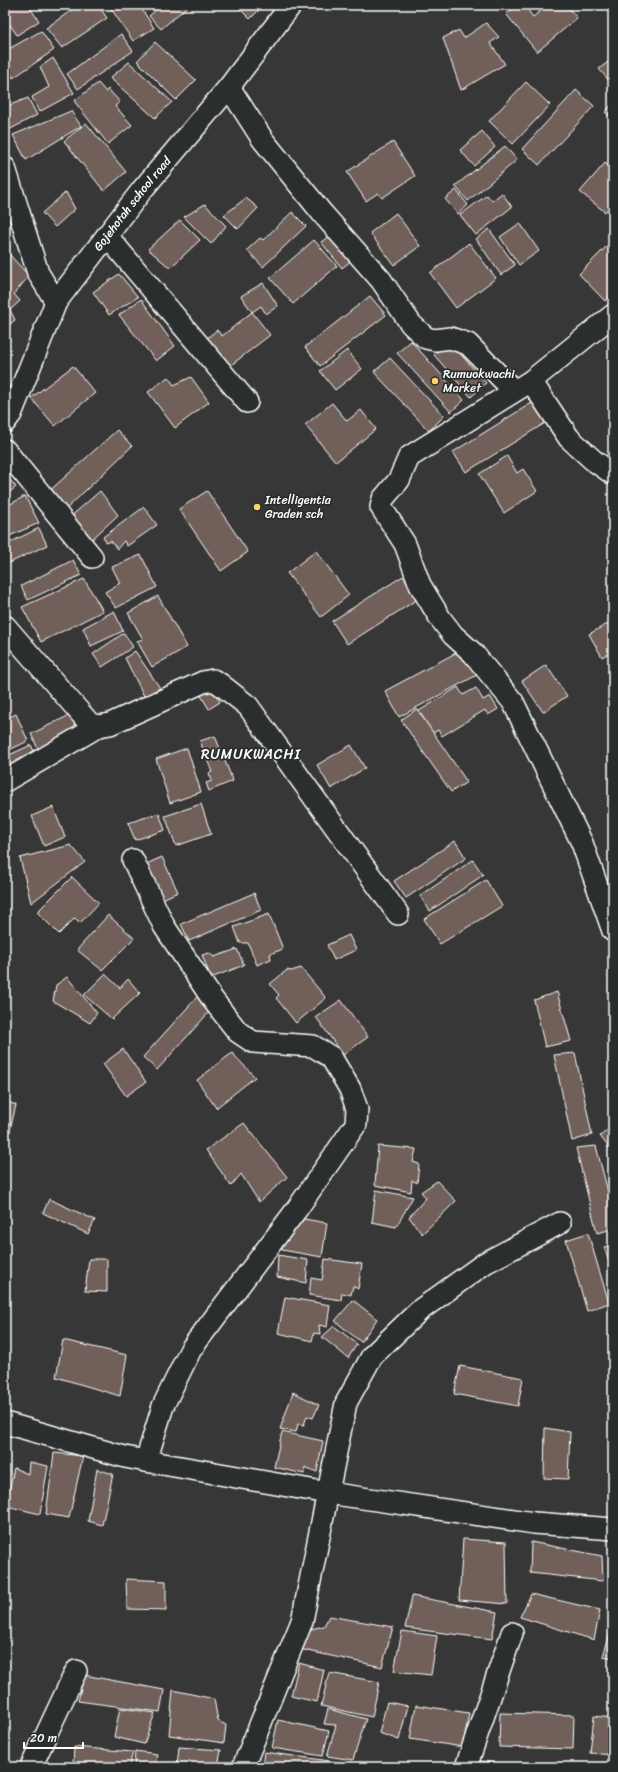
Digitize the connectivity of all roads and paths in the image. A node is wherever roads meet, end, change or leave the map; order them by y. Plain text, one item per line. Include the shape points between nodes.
1 (291, 5) edge
2 (230, 87) junction
3 (5, 168) edge
4 (107, 236) junction
5 (56, 302) junction
6 (613, 315) edge
7 (531, 381) junction
8 (514, 391) junction
9 (246, 402) dead end
10 (5, 422) edge
11 (5, 450) edge
12 (613, 474) edge
13 (92, 558) dead end
14 (5, 626) edge
15 (99, 726) junction
16 (5, 781) edge
17 (134, 860) dead end
18 (398, 914) dead end
19 (613, 931) edge
20 (560, 1223) dead end
21 (5, 1423) edge
22 (146, 1461) junction
23 (328, 1493) junction
24 (613, 1529) edge
25 (512, 1633) dead end
26 (76, 1671) dead end
27 (31, 1767) edge
28 (243, 1767) edge
29 (466, 1767) edge

1 - 2 street, Gojehotah school road
2 - 4 street, Gojehotah school road via 142,190
2 - 8 street via 263,140 381,280 411,324 426,338 450,338 468,344
3 - 5 street via 38,273
4 - 5 street, Gojehotah school road
4 - 9 street
5 - 10 street, Gojehotah school road via 11,414
6 - 7 street
7 - 8 street
7 - 12 street via 569,438
8 - 19 street via 409,457 399,480 383,500 381,507 405,544 420,585 440,618 513,702 582,843
11 - 13 street
14 - 15 street via 90,724
15 - 16 street
15 - 18 street via 110,724 203,682 213,680 220,684 248,706
17 - 22 street via 164,926 213,1000 238,1032 252,1042 313,1046 331,1057 350,1089 357,1109 356,1124 297,1209 191,1349 163,1406
20 - 23 street via 485,1264 420,1310 372,1356 346,1403
21 - 22 street
22 - 23 street
23 - 24 street via 534,1523
23 - 28 street via 302,1621
25 - 29 street
26 - 27 street

